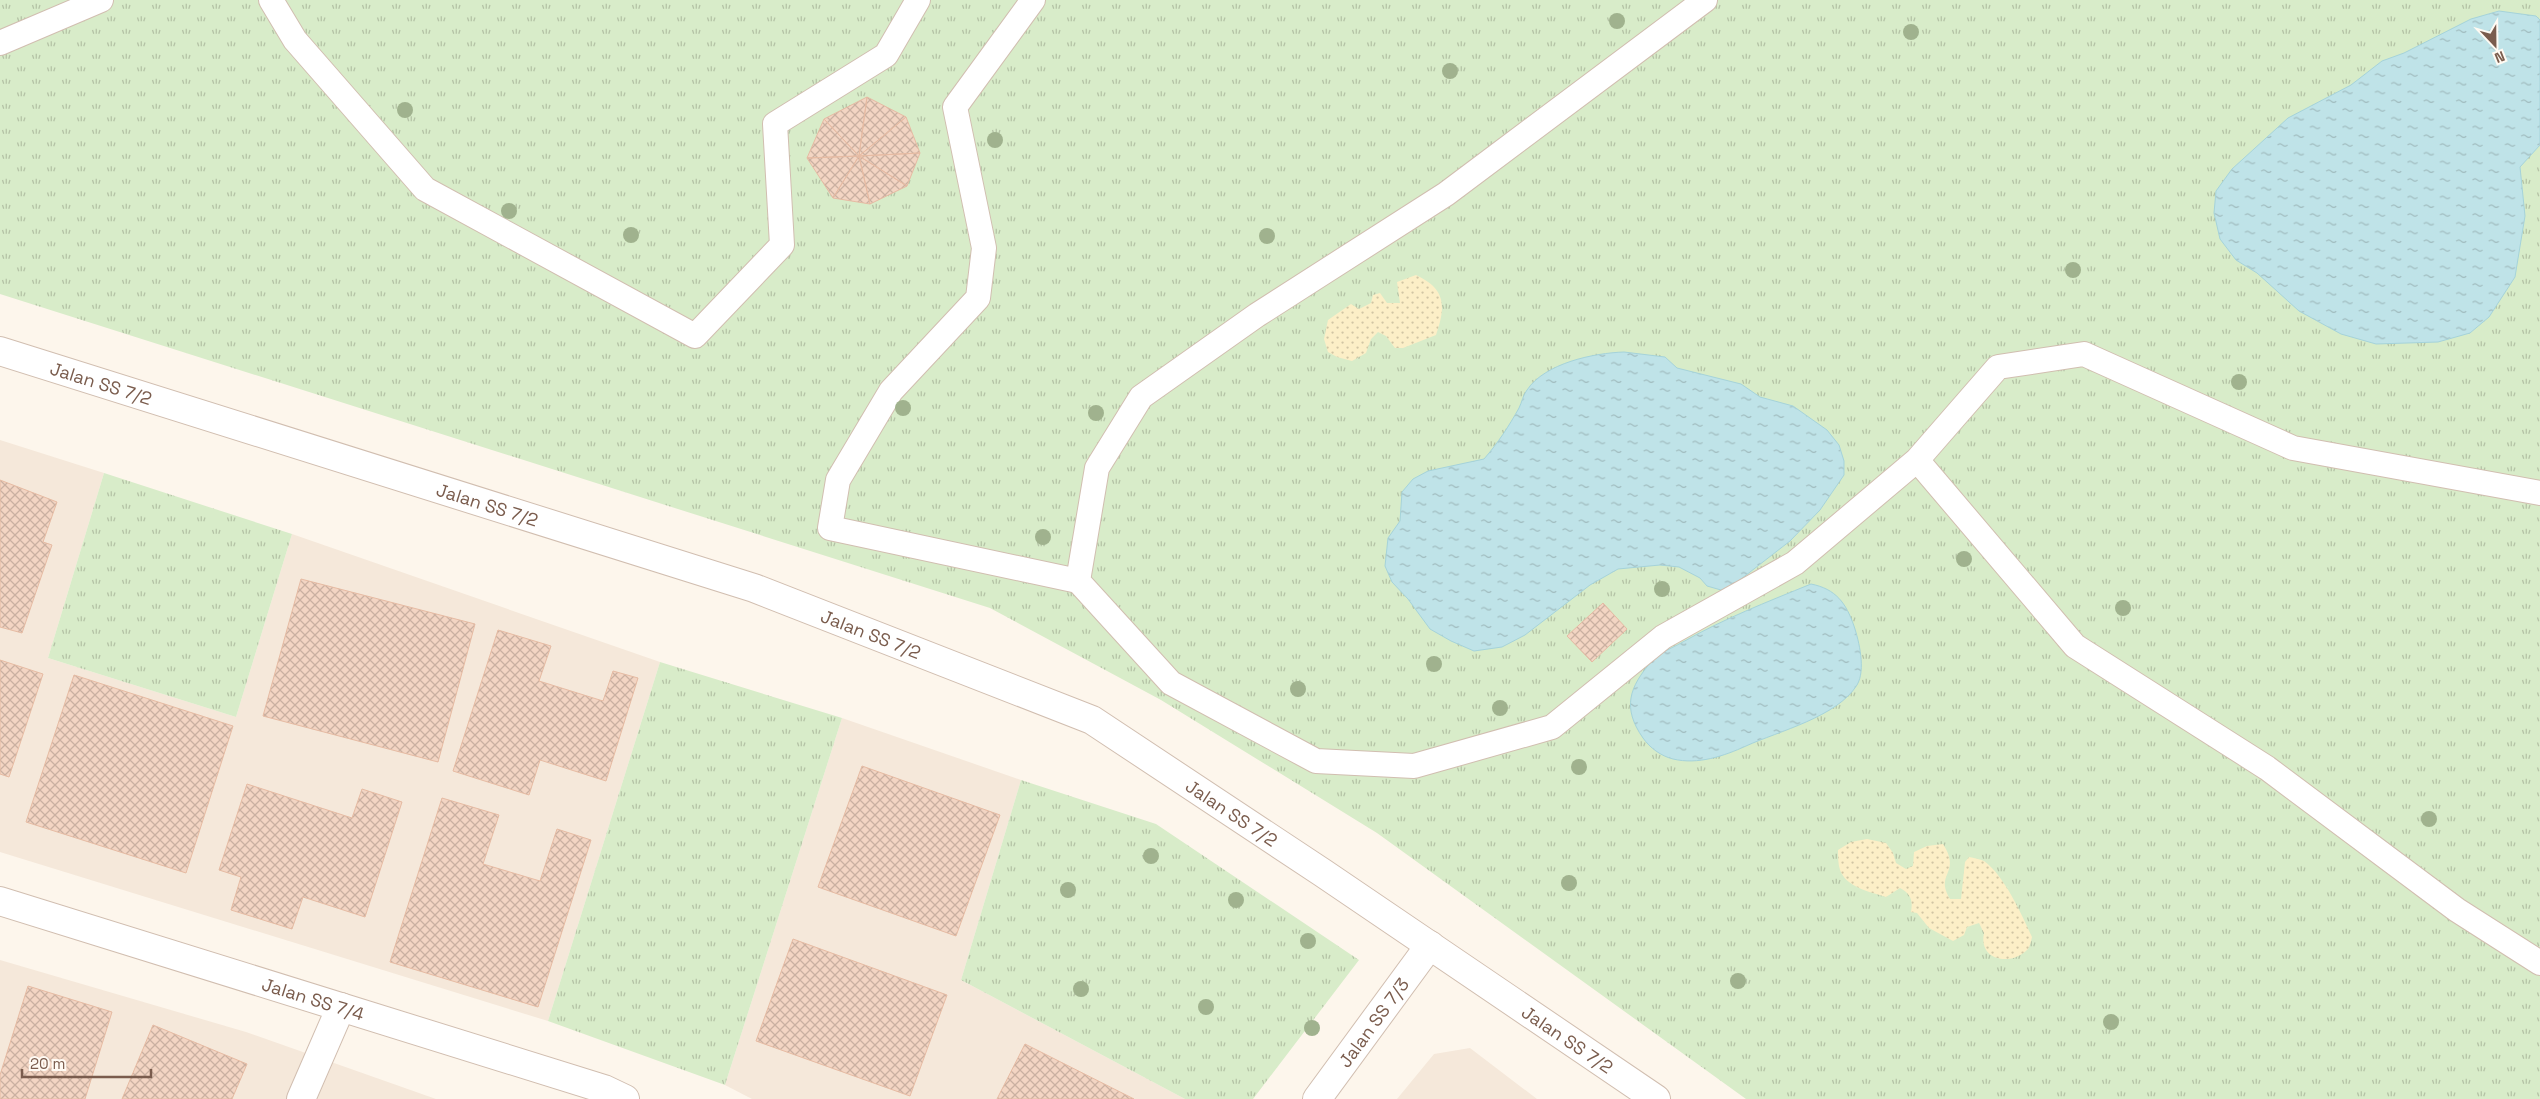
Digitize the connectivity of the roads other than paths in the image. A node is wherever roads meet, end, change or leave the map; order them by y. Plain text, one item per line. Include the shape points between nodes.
1 (101, 0) edge
2 (271, 0) edge
3 (918, 0) edge
4 (1033, 0) edge
5 (1705, 0) edge
6 (0, 43) edge
7 (0, 352) edge
8 (1917, 460) junction
9 (2540, 493) edge
10 (1078, 581) junction
11 (0, 901) edge
12 (1430, 945) junction
13 (2540, 963) edge
14 (341, 1007) junction
15 (301, 1099) edge
16 (624, 1099) edge
17 (1317, 1099) edge
18 (1656, 1099) edge

1 - 6 lane
2 - 3 lane via 295,40 426,189 695,336 782,245 775,124 886,55
4 - 10 lane via 955,107 984,248 978,298 891,391 838,480 830,528
5 - 10 lane via 1446,194 1256,315 1140,397 1097,468
7 - 12 street, Jalan SS 7/2 via 754,588 1092,720
8 - 9 lane via 1998,368 2084,354 2293,448
8 - 10 lane via 1795,563 1663,637 1552,727 1414,766 1316,761 1171,683
8 - 13 lane via 2075,646 2267,768 2457,910
11 - 14 street, Jalan SS 7/4
12 - 17 street, Jalan SS 7/3
12 - 18 street, Jalan SS 7/2
14 - 15 street
14 - 16 street, Jalan SS 7/4 via 604,1089

